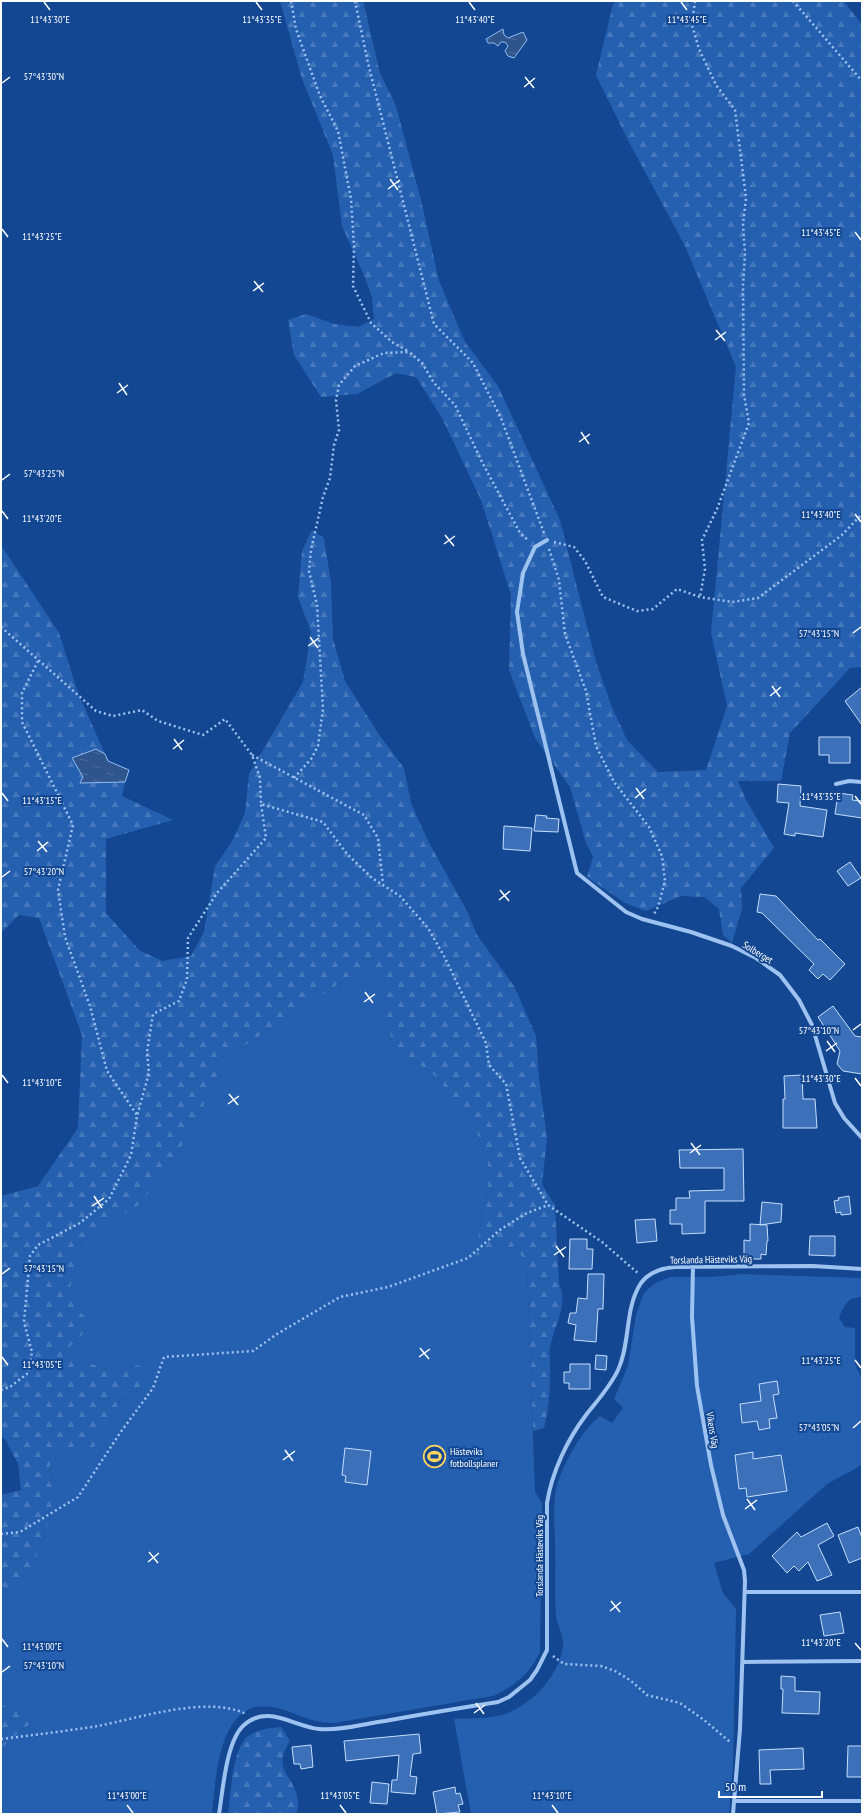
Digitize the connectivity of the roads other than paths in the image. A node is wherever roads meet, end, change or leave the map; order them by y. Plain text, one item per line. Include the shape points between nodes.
1 (547, 540) road end
2 (862, 782) edge
3 (836, 784) dead end
4 (862, 1138) edge
5 (692, 1266) junction
6 (862, 1269) edge
7 (745, 1592) junction
8 (862, 1592) edge
9 (862, 1661) edge
10 (743, 1662) junction
11 (734, 1801) junction
12 (862, 1801) edge
13 (219, 1814) edge
14 (733, 1814) edge

1 - 4 street, Solberget via 535,547 523,573 517,612 523,654 577,873 626,912 732,946 756,958 780,975 799,1000 812,1025 835,1103 844,1118
2 - 3 street
5 - 6 street, Torslanda Hästeviks Väg via 813,1266
5 - 7 street, Vikens Väg via 692,1317 697,1386 711,1465 723,1515 744,1570
5 - 13 street, Torslanda Hästeviks Väg via 663,1268 642,1281 634,1294 628,1315 626,1344 618,1370 569,1441 550,1484 547,1503 547,1650 530,1680 498,1702 347,1728 319,1729 272,1716 252,1719 241,1728 232,1744
7 - 8 street
7 - 10 street, Vikens Väg
9 - 10 street
10 - 11 street, Vikens Väg
11 - 12 street
11 - 14 street, Vikens Väg

